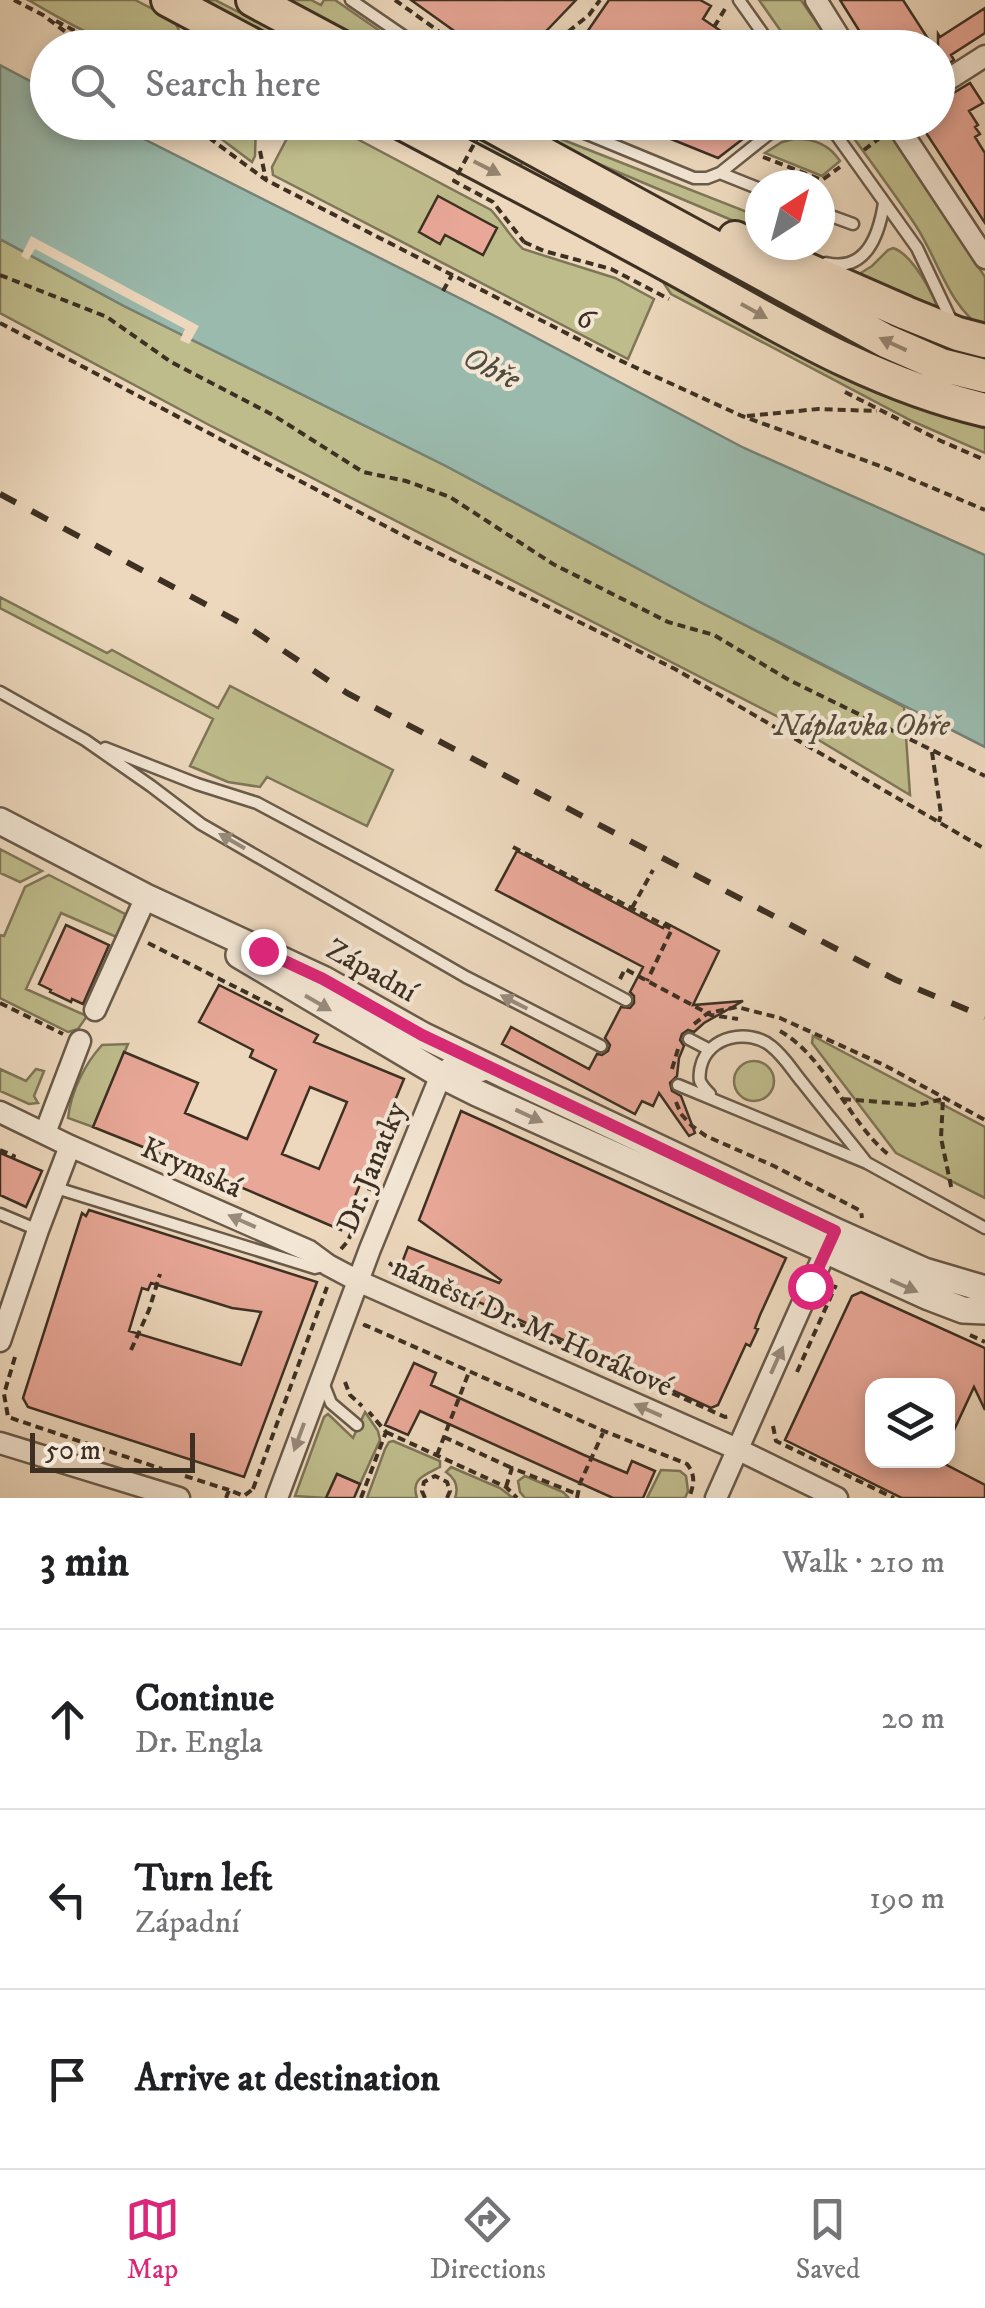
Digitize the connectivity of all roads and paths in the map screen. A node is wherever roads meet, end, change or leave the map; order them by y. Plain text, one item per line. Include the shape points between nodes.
1 (14, 0) edge
2 (168, 0) edge
3 (252, 0) edge
4 (351, 0) edge
5 (395, 0) edge
6 (600, 0) edge
7 (730, 0) edge
8 (739, 0) edge
9 (816, 0) edge
10 (43, 15) junction
11 (714, 27) dead end
12 (63, 30) edge
13 (72, 30) edge
14 (224, 30) edge
15 (309, 30) edge
16 (395, 30) edge
17 (437, 30) edge
18 (570, 30) edge
19 (760, 30) edge
20 (835, 30) edge
21 (985, 56) edge
22 (955, 75) edge
23 (212, 140) edge
24 (434, 140) edge
25 (476, 140) edge
26 (519, 140) edge
27 (602, 140) edge
28 (762, 140) edge
29 (840, 140) edge
30 (876, 140) edge
31 (907, 140) edge
32 (260, 151) dead end
33 (748, 151) junction
34 (853, 158) junction
35 (574, 169) junction
36 (720, 173) junction
37 (266, 180) junction
38 (745, 182) edge
39 (884, 202) junction
40 (835, 217) edge
41 (853, 224) dead end
42 (720, 231) junction
43 (745, 239) edge
44 (985, 258) edge
45 (816, 260) edge
46 (0, 275) edge
47 (452, 275) junction
48 (444, 290) dead end
49 (670, 299) dead end
50 (0, 323) edge
51 (972, 337) edge
52 (985, 376) edge
53 (985, 410) edge
54 (882, 412) dead end
55 (742, 416) junction
56 (985, 510) edge
57 (0, 692) edge
58 (85, 740) junction
59 (932, 750) junction
60 (985, 776) edge
61 (0, 821) edge
62 (939, 822) junction
63 (514, 847) dead end
64 (985, 848) edge
65 (653, 870) dead end
66 (146, 897) junction
67 (632, 908) junction
68 (131, 934) junction
69 (647, 980) dead end
70 (626, 1000) dead end
71 (0, 1003) edge
72 (95, 1010) dead end
73 (282, 1010) dead end
74 (689, 1039) dead end
75 (80, 1041) joint
76 (601, 1046) dead end
77 (708, 1049) junction
78 (441, 1075) junction
79 (512, 1078) junction
80 (678, 1084) dead end
81 (712, 1097) junction
82 (842, 1099) dead end
83 (0, 1112) edge
84 (45, 1134) junction
85 (388, 1142) dead end
86 (70, 1146) junction
87 (0, 1150) edge
88 (12, 1158) dead end
89 (867, 1162) junction
90 (53, 1187) junction
91 (952, 1191) dead end
92 (0, 1214) edge
93 (985, 1228) edge
94 (38, 1230) junction
95 (830, 1241) junction
96 (386, 1255) dead end
97 (328, 1265) junction
98 (160, 1274) dead end
99 (358, 1281) junction
100 (836, 1285) dead end
101 (985, 1289) edge
102 (985, 1311) edge
103 (365, 1325) dead end
104 (0, 1341) edge
105 (131, 1350) dead end
106 (15, 1358) dead end
107 (470, 1372) junction
108 (795, 1376) dead end
109 (322, 1377) junction
110 (736, 1411) dead end
111 (357, 1425) dead end
112 (773, 1427) dead end
113 (604, 1431) junction
114 (386, 1432) dead end
115 (444, 1436) junction
116 (0, 1444) edge
117 (737, 1449) junction
118 (437, 1456) junction
119 (512, 1468) junction
120 (506, 1487) junction
121 (253, 1488) junction
122 (229, 1490) junction
123 (577, 1496) edge
124 (277, 1497) edge
125 (179, 1498) edge
126 (226, 1498) edge
127 (425, 1498) edge
128 (447, 1498) edge
129 (517, 1498) edge
130 (689, 1498) edge
131 (716, 1498) edge
132 (837, 1498) edge
133 (894, 1498) edge

1 - 10 path
2 - 14 highway
3 - 15 highway
4 - 16 lane
5 - 17 path
6 - 18 path
7 - 11 path
8 - 19 lane
9 - 20 street
10 - 12 path
10 - 13 path
21 - 22 street
23 - 37 path, 6
24 -> 53 highway via 831,354 908,388
25 - 49 path, bridge via 454,181 493,202 524,242 611,269
26 - 35 highway
27 - 36 lane via 694,178
28 - 33 lane
29 - 34 lane
30 - 34 path
31 - 44 street
32 - 37 path
33 - 34 path via 822,180
33 - 36 lane
34 - 39 lane
35 - 42 highway
52 -> 35 highway via 886,342
36 - 38 lane
37 - 47 path, 6
39 - 45 lane via 880,226 852,264
39 - 51 lane
40 - 41 lane
42 - 43 lane
42 - 51 highway
46 - 59 path via 108,317 171,362 274,415 363,472 450,497 553,564 668,622 714,635
47 - 48 path
47 - 55 path, 6
50 - 62 path via 410,540 676,669
54 - 55 path
55 - 56 path, 6
57 - 58 lane
58 - 70 lane via 258,803
76 -> 58 lane via 466,977 201,824
59 - 60 path
59 - 62 path
61 - 66 street, Západní
62 - 64 path
63 - 67 path
65 - 67 path
66 - 68 street
66 -> 78 street, Západní
66 - 79 street, Západní
67 - 69 path via 672,929
68 - 72 street
68 - 73 path
71 - 75 path
74 - 77 lane
75 - 84 street
77 - 81 lane via 700,1082
77 - 89 lane via 736,1036 769,1044
78 - 79 street, Západní via 453,1065
78 -> 95 street, Západní
78 - 99 street, Dr. Janatky
79 - 95 street, Západní
80 - 81 lane
81 - 89 lane
82 - 91 path via 917,1105 944,1099 942,1138
83 - 84 street, Krymská
84 - 86 street, Krymská
85 - 97 path via 348,1241
86 - 90 street
97 -> 86 street, Krymská
87 - 88 path
89 - 93 lane
90 - 94 street
90 - 97 lane via 315,1268
92 - 94 lane
94 - 104 street
95 - 101 street
95 -> 102 street via 929,1297
117 -> 95 street
96 - 110 path via 402,1272 707,1409 725,1417
97 - 99 street, Krymská
97 - 121 path via 327,1290
98 - 105 path
99 - 109 street, náměstí Dr. M. Horákové
117 -> 99 street, náměstí Dr. M. Horákové
100 - 108 path
103 - 107 path
106 - 122 path via 4,1394 8,1417
107 - 113 path
107 - 115 path
109 - 111 lane via 331,1403
109 -> 124 street, náměstí Dr. M. Horákové
112 - 133 path via 776,1441
113 - 123 path
113 - 130 path via 687,1464 695,1482
114 - 118 path
115 - 118 path
115 - 119 path
116 - 125 street
117 - 131 street
117 - 132 street, náměstí Dr. M. Horákové
118 - 120 path
119 - 120 path
119 - 123 path
120 - 129 path
121 - 122 path via 244,1496
121 - 124 path
122 - 126 path
127 - 128 path via 422,1486 436,1476 448,1482

